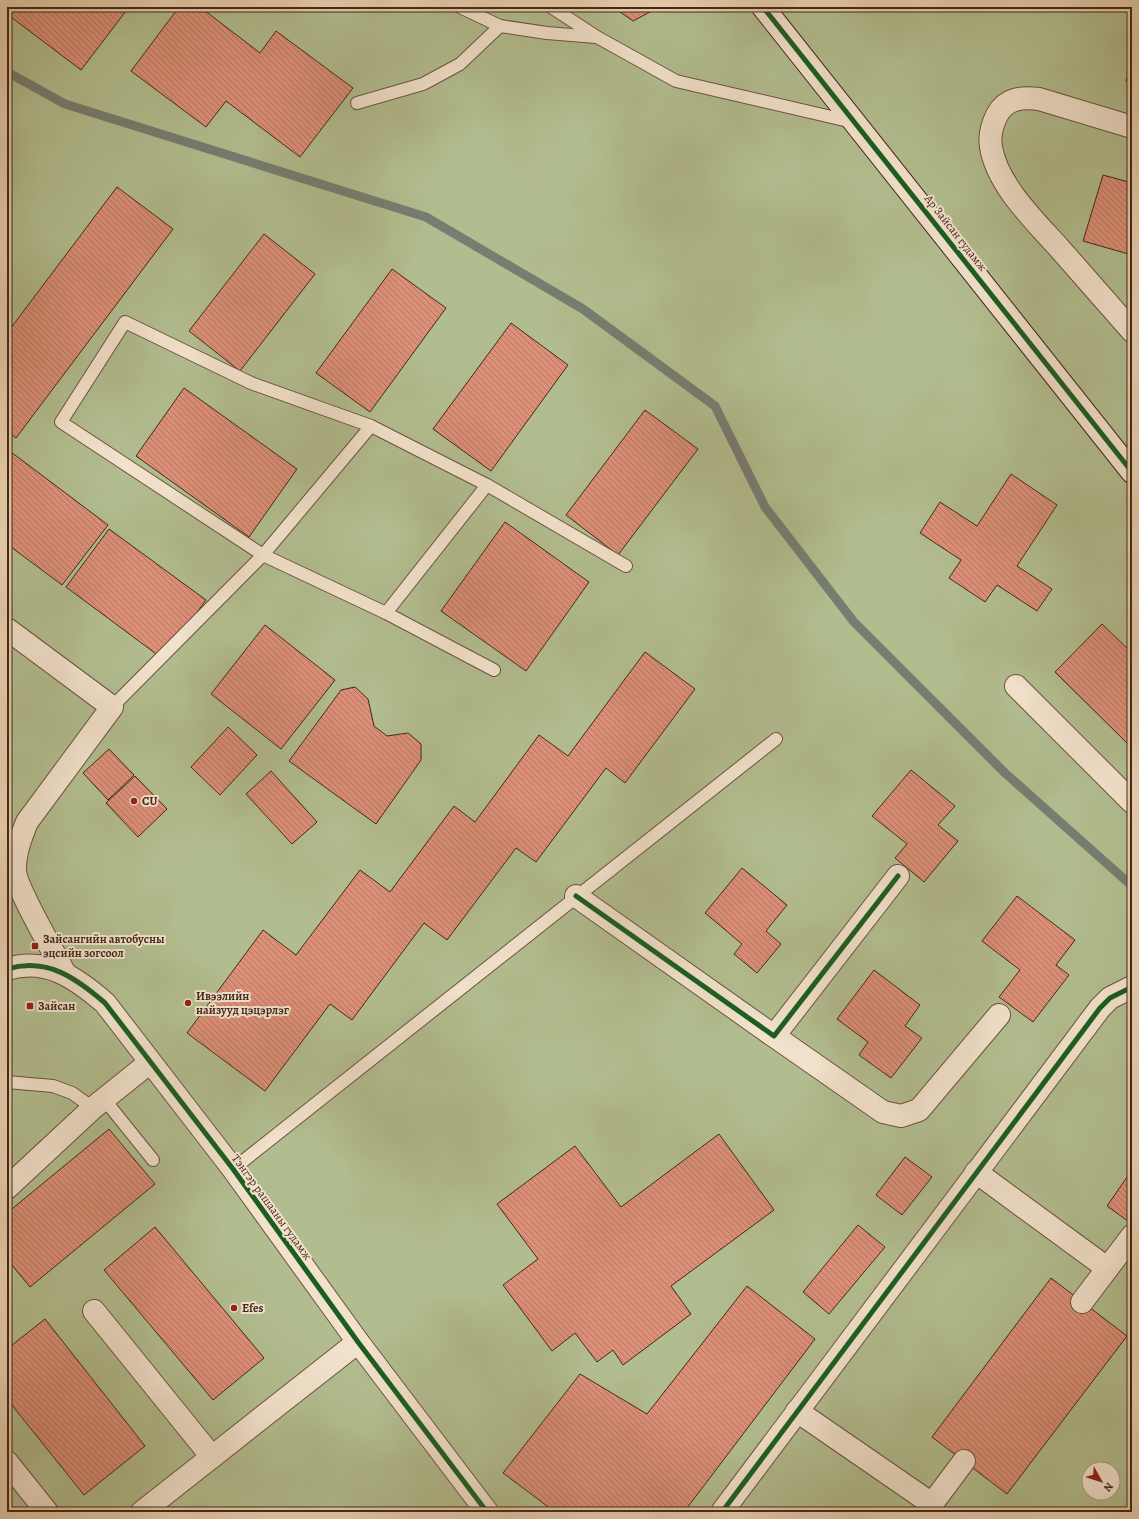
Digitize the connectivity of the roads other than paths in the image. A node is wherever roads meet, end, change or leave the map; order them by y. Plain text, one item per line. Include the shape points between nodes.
1 (460, 7) edge
2 (551, 7) edge
3 (763, 7) edge
4 (500, 26) junction
5 (597, 38) junction
6 (357, 103) dead end
7 (857, 123) junction
8 (1132, 127) edge
9 (1132, 331) edge
10 (371, 426) junction
11 (1129, 463) edge
12 (487, 485) junction
13 (263, 555) junction
14 (626, 566) dead end
15 (386, 613) junction
16 (7, 629) edge
17 (494, 670) dead end
18 (1016, 686) dead end
19 (112, 707) junction
20 (776, 739) dead end
21 (1132, 802) edge
22 (898, 876) dead end
23 (576, 896) junction
24 (7, 969) edge
25 (64, 972) junction
26 (1132, 987) edge
27 (999, 1015) dead end
28 (774, 1036) junction
29 (149, 1063) junction
30 (7, 1082) edge
31 (98, 1104) junction
32 (153, 1160) dead end
33 (233, 1169) junction
34 (976, 1172) junction
35 (7, 1188) edge
36 (1132, 1236) edge
37 (1107, 1268) junction
38 (1082, 1302) dead end
39 (94, 1311) dead end
40 (358, 1342) junction
41 (797, 1411) junction
42 (212, 1457) junction
43 (964, 1461) dead end
44 (7, 1462) edge
45 (929, 1508) edge
46 (47, 1512) edge
47 (142, 1512) edge
48 (487, 1512) edge
49 (722, 1512) edge

1 - 4 lane
2 - 5 lane
3 - 7 street, Ар Зайсан гудамж
4 - 5 lane
4 - 6 lane via 460,64 423,84
5 - 7 lane via 676,81
7 - 11 street, Ар Зайсан гудамж
8 - 9 street via 1039,99 1018,98 1004,106 992,124 990,135 994,158 1001,173 1026,210
10 - 12 lane
10 - 13 lane
10 - 13 lane via 251,383 125,322 61,422
12 - 14 lane
12 - 15 lane
13 - 15 lane
13 - 19 lane
15 - 17 lane
16 - 19 street
18 - 21 street
19 - 25 street via 27,822 18,842 14,871 22,892
20 - 23 lane
22 - 28 street
23 - 28 street
23 - 33 lane
24 - 25 street, Тэнгэр рашааны гудамж via 34,965
25 - 29 street, Тэнгэр рашааны гудамж via 105,1003
26 - 34 street via 1104,1003
27 - 28 street via 919,1110 901,1116 883,1112
29 - 31 street
29 - 33 street, Тэнгэр рашааны гудамж
30 - 31 lane via 53,1086
31 - 32 lane
31 - 35 street
33 - 40 street, Тэнгэр рашааны гудамж
34 - 37 street
34 - 41 street
36 - 37 street
37 - 38 street
39 - 42 street
40 - 42 street
40 - 48 street, Тэнгэр рашааны гудамж
41 - 45 street
41 - 49 street
42 - 47 street
43 - 45 street
44 - 46 street

